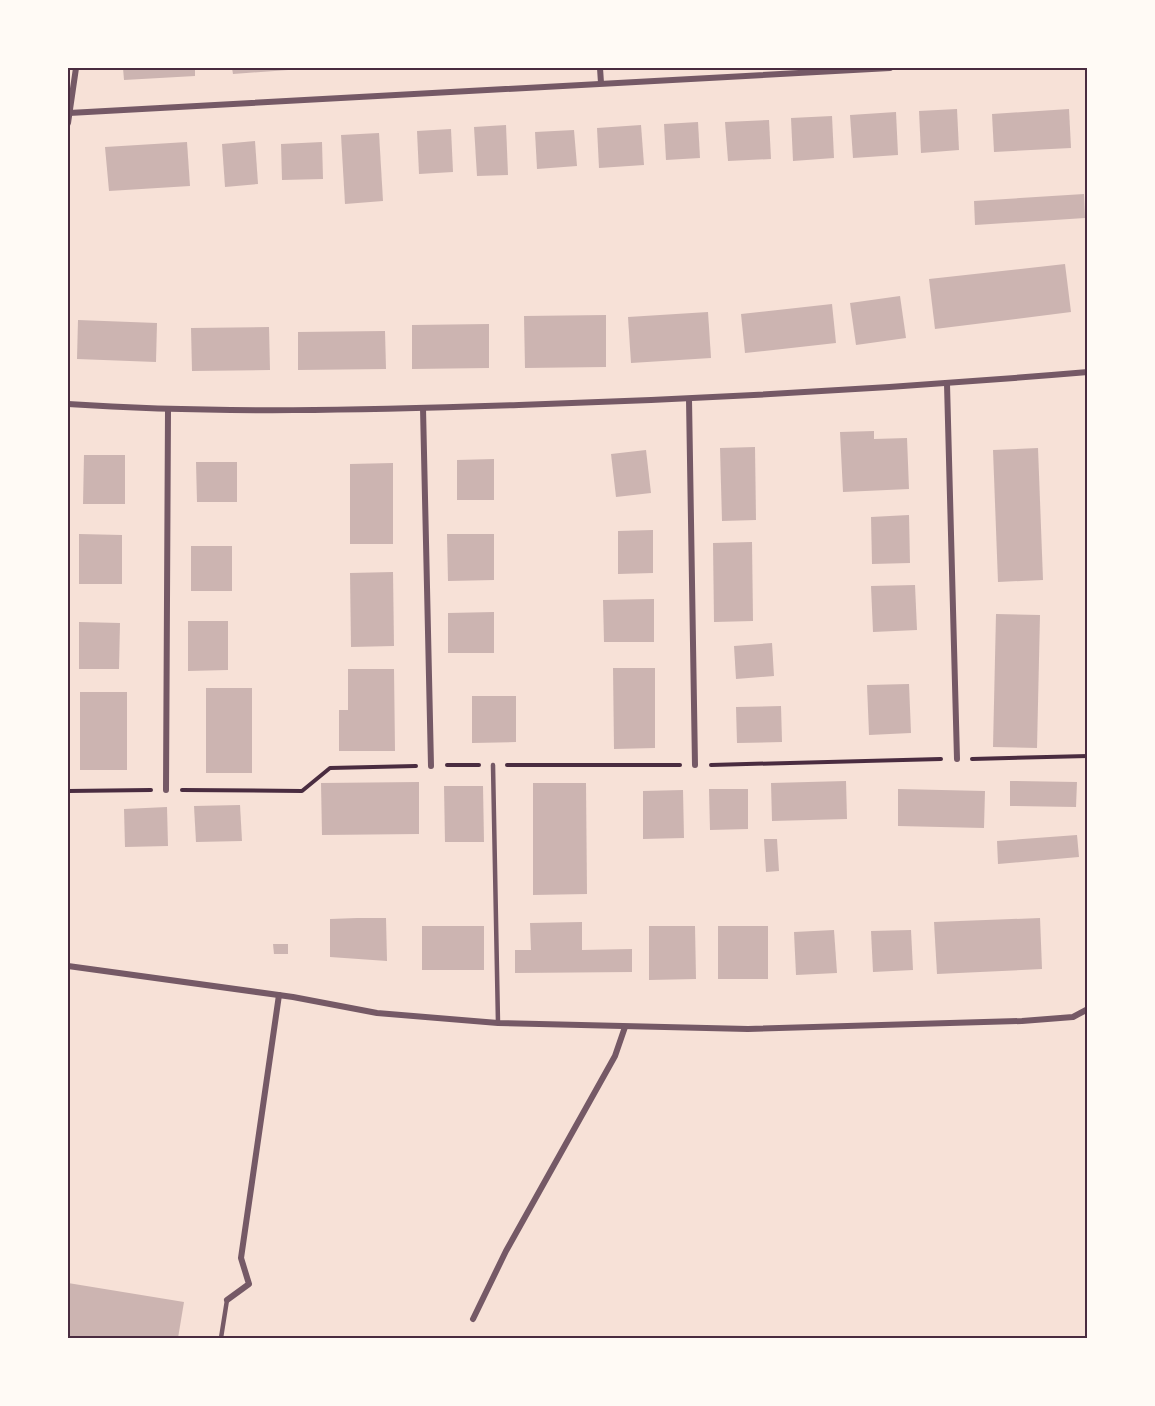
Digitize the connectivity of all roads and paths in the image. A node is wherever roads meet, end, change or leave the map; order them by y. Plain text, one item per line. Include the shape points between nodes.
1 (76, 68) edge
2 (600, 68) edge
3 (890, 68) edge
4 (601, 83) junction
5 (69, 99) edge
6 (69, 113) junction
7 (68, 123) edge
8 (1088, 372) edge
9 (947, 384) junction
10 (689, 399) junction
11 (68, 404) edge
12 (423, 408) junction
13 (168, 411) junction
14 (1088, 756) edge
15 (957, 759) junction
16 (493, 765) junction
17 (695, 765) junction
18 (431, 766) junction
19 (166, 790) junction
20 (68, 791) edge
21 (68, 966) edge
22 (279, 995) junction
23 (1086, 1011) edge
24 (498, 1023) junction
25 (625, 1027) junction
26 (227, 1300) joint
27 (473, 1319) dead end
28 (221, 1338) edge

1 - 5 street
2 - 4 street
3 - 4 street
4 - 6 street
5 - 6 street
6 - 7 street
8 - 9 street
9 - 10 street
9 - 15 street
10 - 12 street
10 - 17 street
11 - 13 street
12 - 13 street
12 - 18 street
13 - 19 street
14 - 15 path
15 - 17 path
16 - 17 path
16 - 18 path
16 - 24 lane
18 - 19 path via 330,768 302,791
19 - 20 path
21 - 22 street
22 - 24 street via 377,1013
22 - 26 street via 241,1258 249,1284
23 - 25 street via 1073,1017 1022,1021 748,1029
24 - 25 street
25 - 27 street via 615,1056 506,1251
26 - 28 lane

